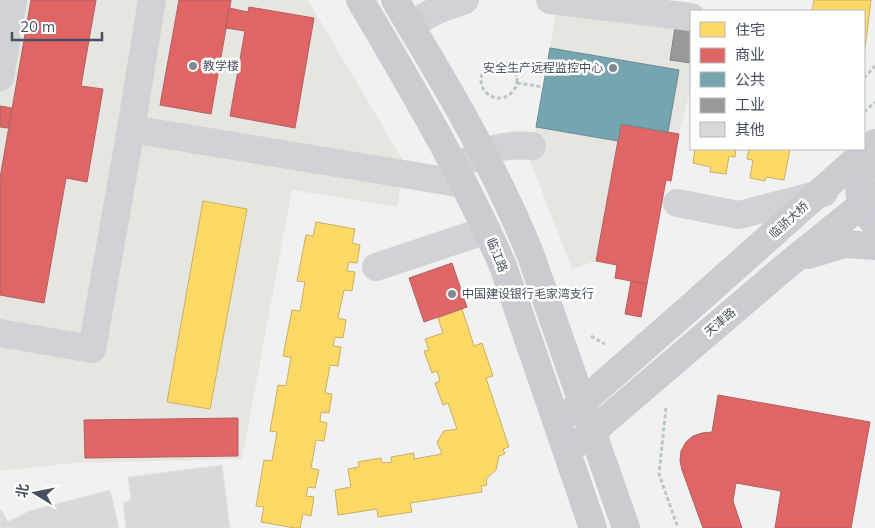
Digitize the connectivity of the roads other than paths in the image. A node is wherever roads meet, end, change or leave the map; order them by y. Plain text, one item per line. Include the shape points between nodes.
1 (13, 0) edge
2 (152, 0) edge
3 (360, 0) edge
4 (395, 0) edge
5 (465, 0) edge
6 (550, 0) edge
7 (628, 5) edge
8 (690, 17) edge
9 (410, 25) junction
10 (0, 77) edge
11 (131, 129) junction
12 (875, 143) edge
13 (532, 146) dead end
14 (484, 153) junction
15 (460, 176) junction
16 (832, 192) dead end
17 (868, 200) edge
18 (677, 203) dead end
19 (487, 230) junction
20 (875, 246) edge
21 (376, 267) dead end
22 (785, 267) junction
23 (0, 333) edge
24 (582, 402) junction
25 (557, 423) junction
26 (592, 431) junction
27 (567, 452) junction
28 (625, 525) edge
29 (593, 528) edge

1 - 10 street
2 - 11 street
3 - 15 main road, 临江路
4 - 9 main road
5 - 9 street
6 - 7 street via 584,10
7 - 8 street
9 - 14 main road
11 - 15 street
11 - 23 street via 92,349
12 - 17 main road via 865,160
12 - 24 main road, 临骄大桥, bridge
13 - 14 street via 503,146
14 - 15 street
14 - 24 main road via 517,220
15 - 19 main road, 临江路
16 - 18 street via 739,215
17 - 22 main road, 天津路
19 - 21 street
19 - 25 main road, 临江路 via 503,266
20 - 22 main road via 844,244 816,252
22 - 26 main road, 天津路
24 - 25 main road, 临骄大桥
24 - 26 main road
25 - 27 main road, 临江路
26 - 27 main road, 天津路
26 - 28 main road
27 - 29 main road, 临江路
28 - 29 street

